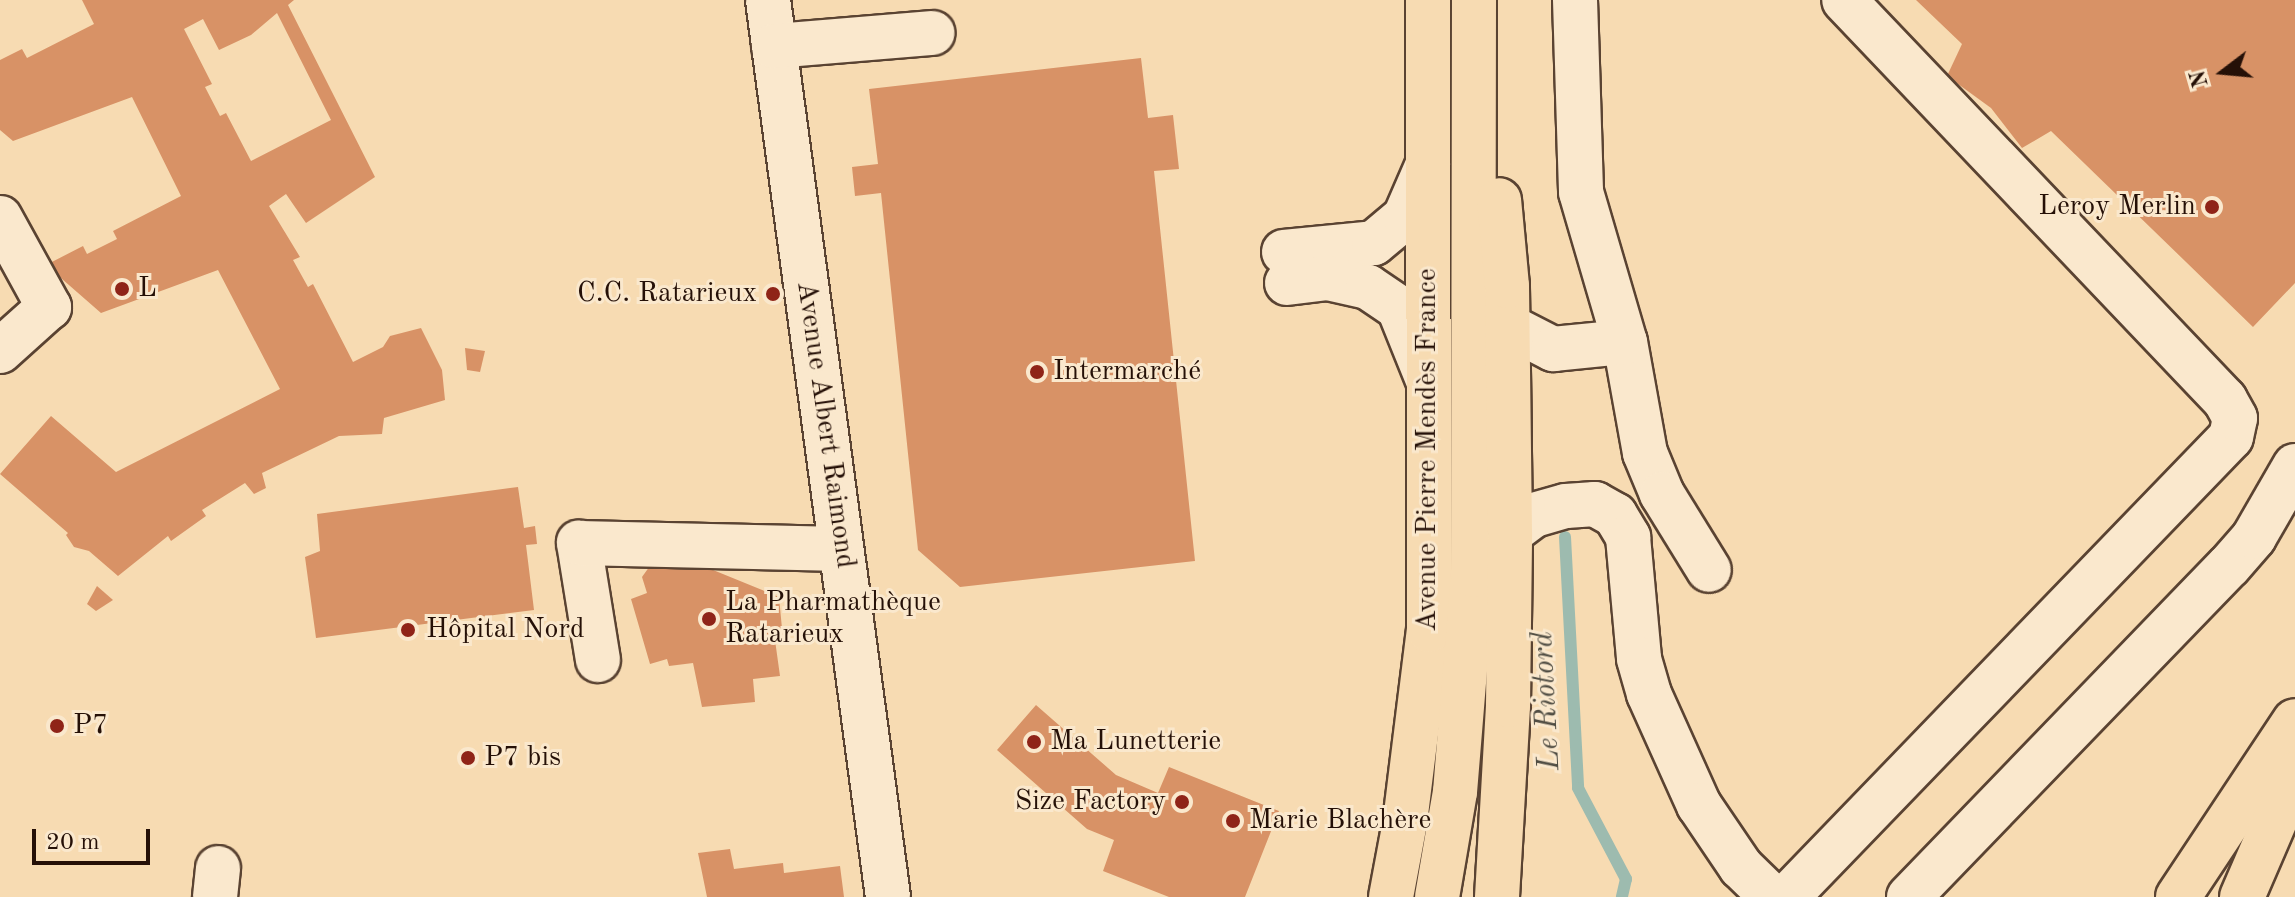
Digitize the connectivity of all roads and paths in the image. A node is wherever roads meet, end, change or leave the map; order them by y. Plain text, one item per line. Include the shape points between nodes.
1 (768, 0) edge
2 (1428, 0) edge
3 (1474, 0) edge
4 (1492, 0) edge
5 (1575, 0) edge
6 (1844, 0) edge
7 (932, 33) dead end
8 (774, 46) junction
9 (1428, 164) junction
10 (0, 218) edge
11 (1508, 326) junction
12 (1625, 342) junction
13 (0, 351) edge
14 (1429, 382) junction
15 (2295, 466) edge
16 (1510, 533) junction
17 (841, 549) junction
18 (1709, 570) dead end
19 (1470, 615) junction
20 (598, 660) dead end
21 (2295, 721) edge
22 (2295, 774) edge
23 (888, 897) edge
24 (1391, 897) edge
25 (1437, 897) edge
26 (1497, 897) edge
27 (1772, 897) edge
28 (1787, 897) edge
29 (1909, 897) edge
30 (2178, 897) edge
31 (2242, 897) edge

1 - 8 street, Avenue Albert Raimond
2 - 9 main road, Avenue Pierre Mendès France
3 - 19 main road, Avenue Pierre Mendès France
4 - 11 main road via 1494,140
5 - 12 street via 1581,192
6 - 28 street via 2225,400 2235,418 2231,437
7 - 8 street
8 - 17 street, Avenue Albert Raimond
9 - 14 main road, Avenue Pierre Mendès France
9 - 14 street via 1405,217 1374,243 1286,268 1368,287 1399,308
10 - 13 street via 49,307
11 - 12 street via 1553,349
11 - 16 main road
12 - 18 street via 1645,453 1662,494
14 - 24 main road, Avenue Pierre Mendès France via 1429,630
15 - 29 street via 2254,537 2229,566
16 - 19 street via 1494,554
16 - 26 main road via 1508,705
16 - 27 street via 1534,515 1566,506 1595,504 1615,515 1628,537 1639,659 1649,694 1699,805 1741,867
17 - 20 street via 579,543
17 - 23 street, Avenue Albert Raimond
19 - 25 main road, Avenue Pierre Mendès France via 1455,792
21 - 30 main road
22 - 31 main road

